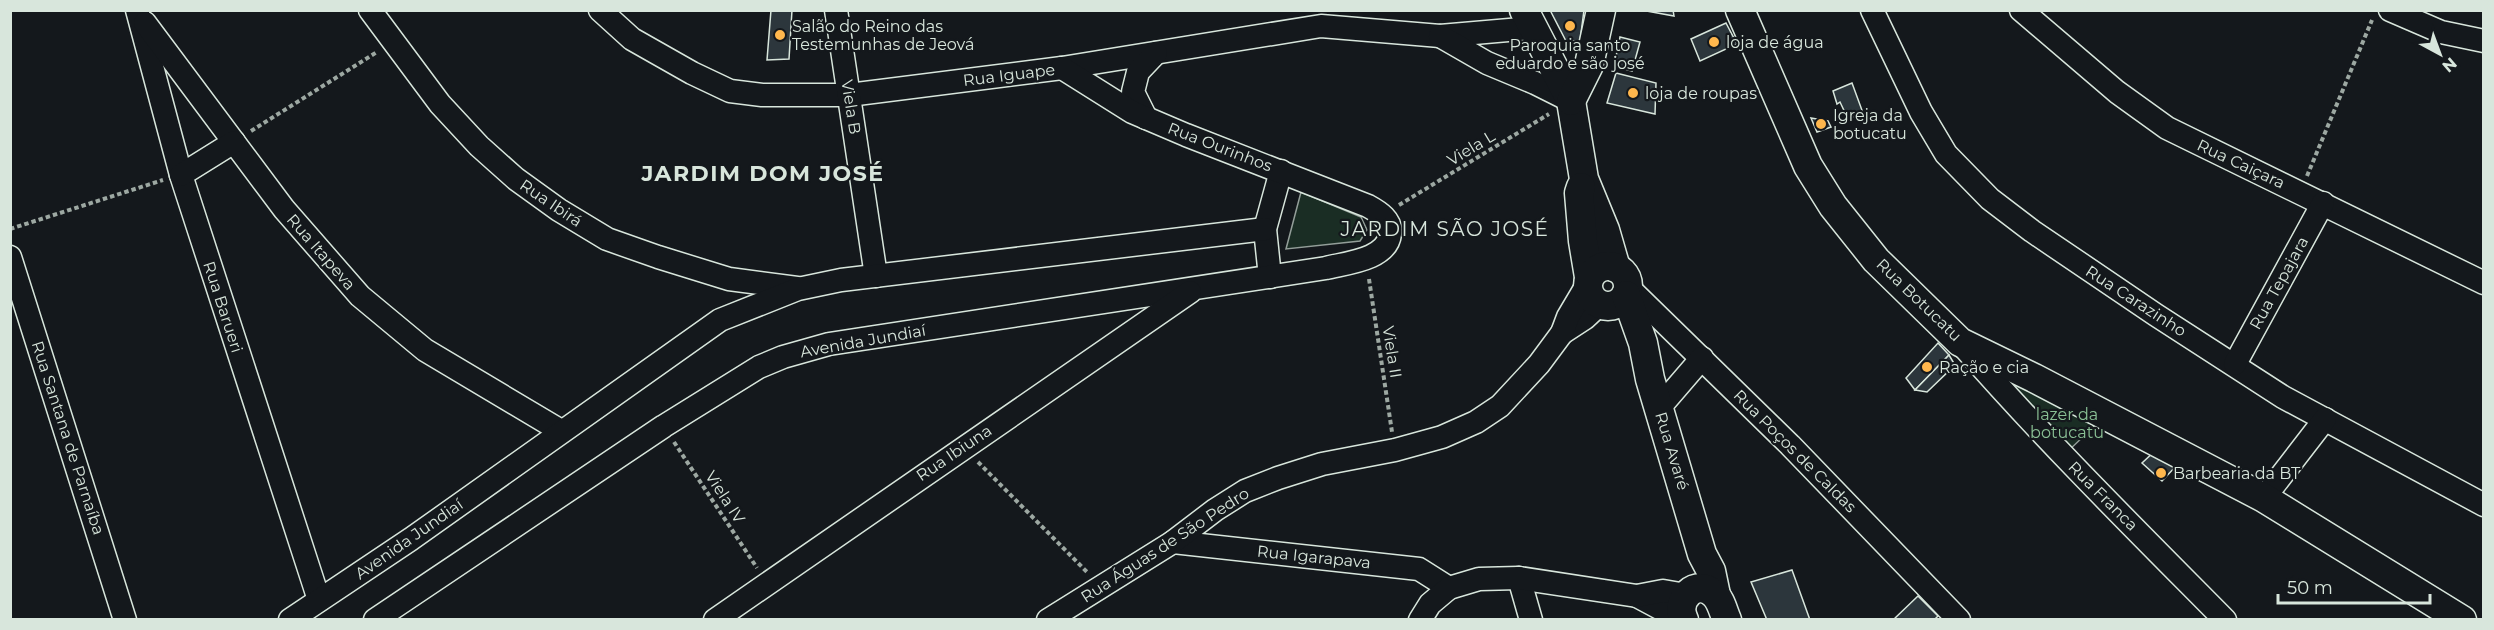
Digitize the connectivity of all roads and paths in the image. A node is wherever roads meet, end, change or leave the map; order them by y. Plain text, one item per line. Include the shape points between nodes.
1 (370, 10) edge
2 (600, 10) edge
3 (836, 10) edge
4 (1600, 10) edge
5 (1740, 10) edge
6 (1872, 10) edge
7 (2021, 10) edge
8 (2376, 10) edge
9 (2390, 10) edge
10 (137, 11) edge
11 (1316, 18) edge
12 (1528, 19) edge
13 (1440, 36) junction
14 (2484, 41) edge
15 (393, 42) junction
16 (1156, 53) junction
17 (1062, 68) junction
18 (849, 95) junction
19 (1571, 101) junction
20 (1146, 118) junction
21 (234, 142) junction
22 (1281, 171) junction
23 (181, 175) junction
24 (2301, 192) junction
25 (2323, 203) junction
26 (1383, 215) junction
27 (10, 229) edge
28 (1265, 229) junction
29 (10, 257) edge
30 (1365, 257) junction
31 (876, 276) junction
32 (1270, 277) junction
33 (729, 279) junction
34 (2484, 282) edge
35 (1194, 288) junction
36 (798, 289) junction
37 (1607, 289) junction
38 (720, 320) junction
39 (1960, 342) junction
40 (1702, 358) junction
41 (2235, 364) junction
42 (1659, 408) junction
43 (2325, 419) junction
44 (664, 426) junction
45 (561, 431) junction
46 (963, 447) junction
47 (1395, 450) junction
48 (2264, 498) junction
49 (2484, 505) edge
50 (1173, 542) junction
51 (1519, 578) junction
52 (766, 582) junction
53 (1101, 586) junction
54 (1449, 588) junction
55 (319, 600) junction
56 (1703, 608) edge
57 (736, 613) edge
58 (125, 620) edge
59 (290, 620) edge
60 (375, 620) edge
61 (715, 620) edge
62 (1048, 620) edge
63 (1420, 620) edge
64 (1531, 620) edge
65 (1959, 620) edge
66 (2225, 620) edge
67 (2462, 620) edge

1 - 15 street, Rua Ibirá
2 - 18 street, Rua Iguape via 650,51 730,91
3 - 18 street, Viela B
4 - 19 main road via 1589,65
5 - 39 main road, Rua Botucatu via 1808,166 1833,206 1876,260
6 - 41 street, Rua Carazinho via 1921,112 1946,154 1990,199 2156,315
7 - 24 street, Rua Caiçara via 2117,92 2167,128
8 - 24 path
9 - 14 street via 2441,32
10 - 21 street, Rua Itapeva
10 - 23 street, Rua Barueri
11 - 13 street, Rua Iguape
11 - 16 street, Rua Iguape
12 - 13 street, Rua Iguape
12 - 19 main road, Rua Avaré
13 - 19 street, Rua Iguape via 1486,63
15 - 21 path
15 - 33 street, Rua Ibirá via 440,104 479,146 559,210 607,239
16 - 17 street, Rua Iguape
16 - 20 street via 1138,72 1132,92
17 - 18 street, Rua Iguape
17 - 20 street, Rua Ourinhos
18 - 31 street, Viela B
19 - 26 path, Viela L
19 - 37 main road, Rua Avaré via 1584,179 1605,230
20 - 22 street, Rua Ourinhos
21 - 23 street
21 - 45 street, Rua Itapeva via 284,209 360,296 425,351
22 - 26 street, Rua Ourinhos via 1349,197
22 - 28 street
23 - 27 path
23 - 55 street, Rua Barueri
24 - 25 street, Rua Caiçara
25 - 34 street, Rua Caiçara
25 - 41 street, Rua Tepajara
26 - 30 street, Avenida Jundiaí via 1391,232 1388,242 1377,253
28 - 31 street, Avenida Jundiaí
28 - 32 street
29 - 58 street, Rua Santana de Parnaíba
30 - 32 street, Avenida Jundiaí
30 - 47 path, Viela II
31 - 36 street, Avenida Jundiaí
32 - 35 street, Avenida Jundiaí
33 - 36 street, Rua Ibirá
33 - 38 street
35 - 44 street, Avenida Jundiaí via 829,344 759,367
35 - 46 street, Rua Ibiuna
36 - 38 street, Avenida Jundiaí
37 - 40 street, Rua Poços de Caldas
37 - 42 main road, Rua Avaré via 1643,343
37 - 47 street, Rua Águas de São Pedro via 1568,317 1562,333 1539,364 1500,406 1443,437
38 - 45 street, Avenida Jundiaí
39 - 48 main road, Rua Botucatu
39 - 66 street, Rua Franca via 2058,451
40 - 42 street
40 - 65 street, Rua Poços de Caldas
41 - 43 street, Rua Carazinho via 2283,397
42 - 56 main road, Rua Avaré via 1694,523
43 - 48 street
43 - 49 street, Rua Carazinho
44 - 52 path, Viela IV
44 - 60 street, Avenida Jundiaí
45 - 55 street, Avenida Jundiaí
46 - 52 street, Rua Ibiuna
46 - 53 path
47 - 50 street, Rua Águas de São Pedro via 1322,464 1245,491
48 - 67 main road, Rua Botucatu
50 - 53 street, Rua Águas de São Pedro
50 - 54 street, Rua Igarapava via 1419,569
51 - 54 street via 1479,579
51 - 56 street via 1637,596 1663,591
51 - 64 street
52 - 57 street, Rua Ibiuna
53 - 62 street, Rua Águas de São Pedro
54 - 63 street via 1430,604
55 - 59 street, Avenida Jundiaí
57 - 61 street, Rua Ibiuna

